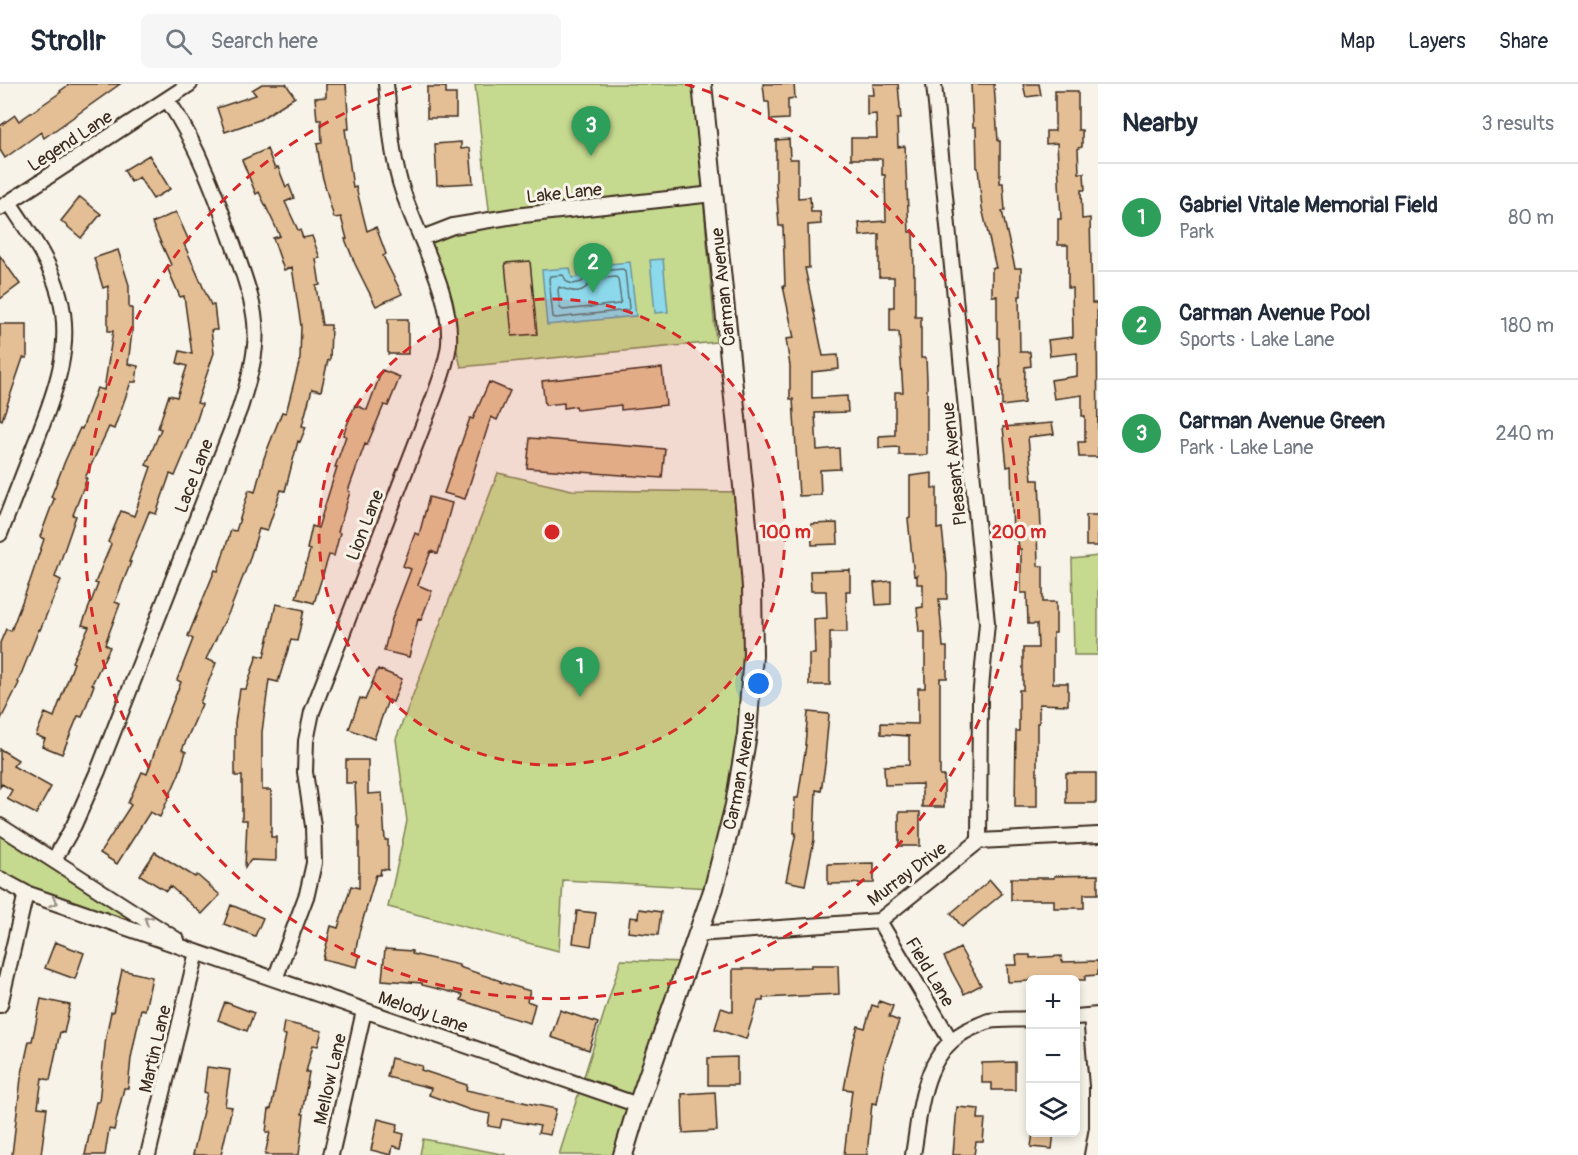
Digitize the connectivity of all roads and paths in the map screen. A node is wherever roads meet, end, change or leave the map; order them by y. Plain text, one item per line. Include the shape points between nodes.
1 (190, 84) edge
2 (386, 84) edge
3 (702, 84) edge
4 (934, 84) edge
5 (167, 99) junction
6 (713, 194) junction
7 (5, 205) edge
8 (422, 238) junction
9 (0, 534) edge
10 (0, 826) edge
11 (1098, 835) edge
12 (979, 841) junction
13 (54, 860) junction
14 (0, 879) edge
15 (26, 893) junction
16 (879, 921) junction
17 (697, 934) junction
18 (197, 952) junction
19 (275, 979) junction
20 (0, 1005) edge
21 (364, 1011) junction
22 (1095, 1016) edge
23 (1080, 1017) edge
24 (1026, 1019) edge
25 (951, 1041) junction
26 (638, 1105) junction
27 (148, 1155) edge
28 (331, 1155) edge
29 (623, 1155) edge
30 (913, 1155) edge
31 (1092, 1155) edge

1 - 5 street, Legend Lane
2 - 8 street, Lion Lane via 393,152 403,192
3 - 6 main road, Carman Avenue
4 - 12 street, Pleasant Avenue via 987,623 980,699
5 - 7 street, Legend Lane
5 - 13 street, Lace Lane via 182,120 202,164 250,294 255,322 254,362 240,408 98,771
6 - 8 street, Lake Lane via 514,216 453,226
6 - 17 main road, Carman Avenue via 748,535 753,655 747,734 735,805 714,888
7 - 9 street via 44,257 60,294 64,348 52,399
8 - 19 street, Lion Lane via 448,315 447,360 312,712 305,772 314,826 314,863 307,894
10 - 13 street, Melody Lane
11 - 12 street
12 - 16 street, Murray Drive
18 -> 13 street, Melody Lane
14 - 15 street, Melody Lane
15 -> 18 street, Melody Lane
15 - 20 street
16 - 17 street, Murray Drive
16 - 25 street, Field Lane
17 - 26 main road, Carman Avenue
18 - 19 street, Melody Lane
18 - 27 street, Martin Lane
19 - 21 street, Melody Lane
21 - 26 street, Melody Lane
21 - 28 street, Mellow Lane
22 - 23 street
22 - 31 street via 1097,1128
24 - 25 street via 988,1022
25 - 30 street via 926,1080
26 - 29 main road, Carman Avenue

